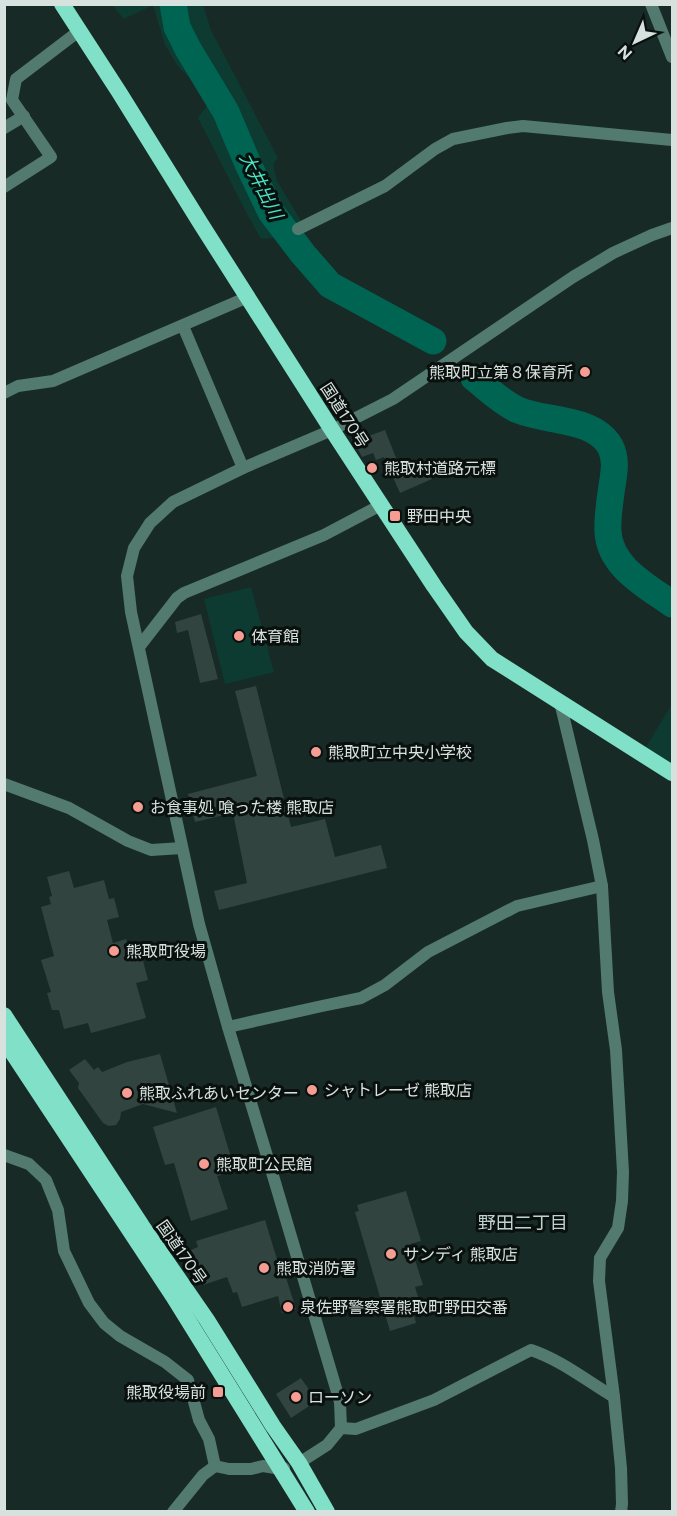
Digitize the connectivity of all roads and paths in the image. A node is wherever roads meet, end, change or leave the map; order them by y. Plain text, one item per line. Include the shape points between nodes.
1 (62, 4) edge
2 (651, 4) edge
3 (79, 31) junction
4 (672, 57) edge
5 (24, 116) junction
6 (4, 128) edge
7 (672, 140) edge
8 (4, 187) edge
9 (297, 228) dead end
10 (672, 228) edge
11 (248, 297) junction
12 (183, 326) junction
13 (4, 393) edge
14 (332, 430) junction
15 (243, 468) junction
16 (381, 505) junction
17 (139, 647) junction
18 (560, 702) junction
19 (672, 773) edge
20 (4, 784) edge
21 (182, 848) junction
22 (602, 886) junction
23 (4, 1015) edge
24 (228, 1027) junction
25 (4, 1040) edge
26 (4, 1155) edge
27 (614, 1397) junction
28 (341, 1428) junction
29 (299, 1463) junction
30 (214, 1466) junction
31 (281, 1469) junction
32 (173, 1512) edge
33 (307, 1512) edge
34 (327, 1512) edge
35 (621, 1512) edge

1 - 3 highway, 国道170号
2 - 4 street
3 - 5 street via 16,79 12,100
3 - 11 highway, 国道170号
5 - 6 street
5 - 8 street via 51,157
7 - 9 street via 523,126 453,139 385,186
10 - 14 street via 613,253 393,399
11 - 12 street
11 - 14 highway, 国道170号
12 - 13 street via 52,381 18,386
12 - 15 street
14 - 15 street
14 - 16 highway, 国道170号
15 - 17 street via 172,502 150,523 134,548 127,576
16 - 17 street via 324,535 184,593
16 - 18 highway, 国道170号 via 478,646
17 - 21 street
18 - 19 highway, 国道170号
18 - 22 street
20 - 21 street via 69,808 151,850
21 - 24 street
22 - 24 street via 517,906 428,952 385,986 361,998
22 - 27 street via 623,1172 618,1228 600,1258 599,1281
23 - 29 highway, 国道170号
24 - 28 street via 340,1401
25 - 31 highway, 国道170号 via 173,1296
26 - 30 street via 29,1164 46,1180 58,1210 64,1251 89,1303 104,1323 188,1380 199,1420 209,1439
27 - 28 street via 531,1350 435,1400 356,1430
27 - 35 street
28 - 29 street via 327,1445
29 - 31 street
29 - 34 highway, 国道170号
30 - 31 street
30 - 32 street
31 - 33 highway, 国道170号

